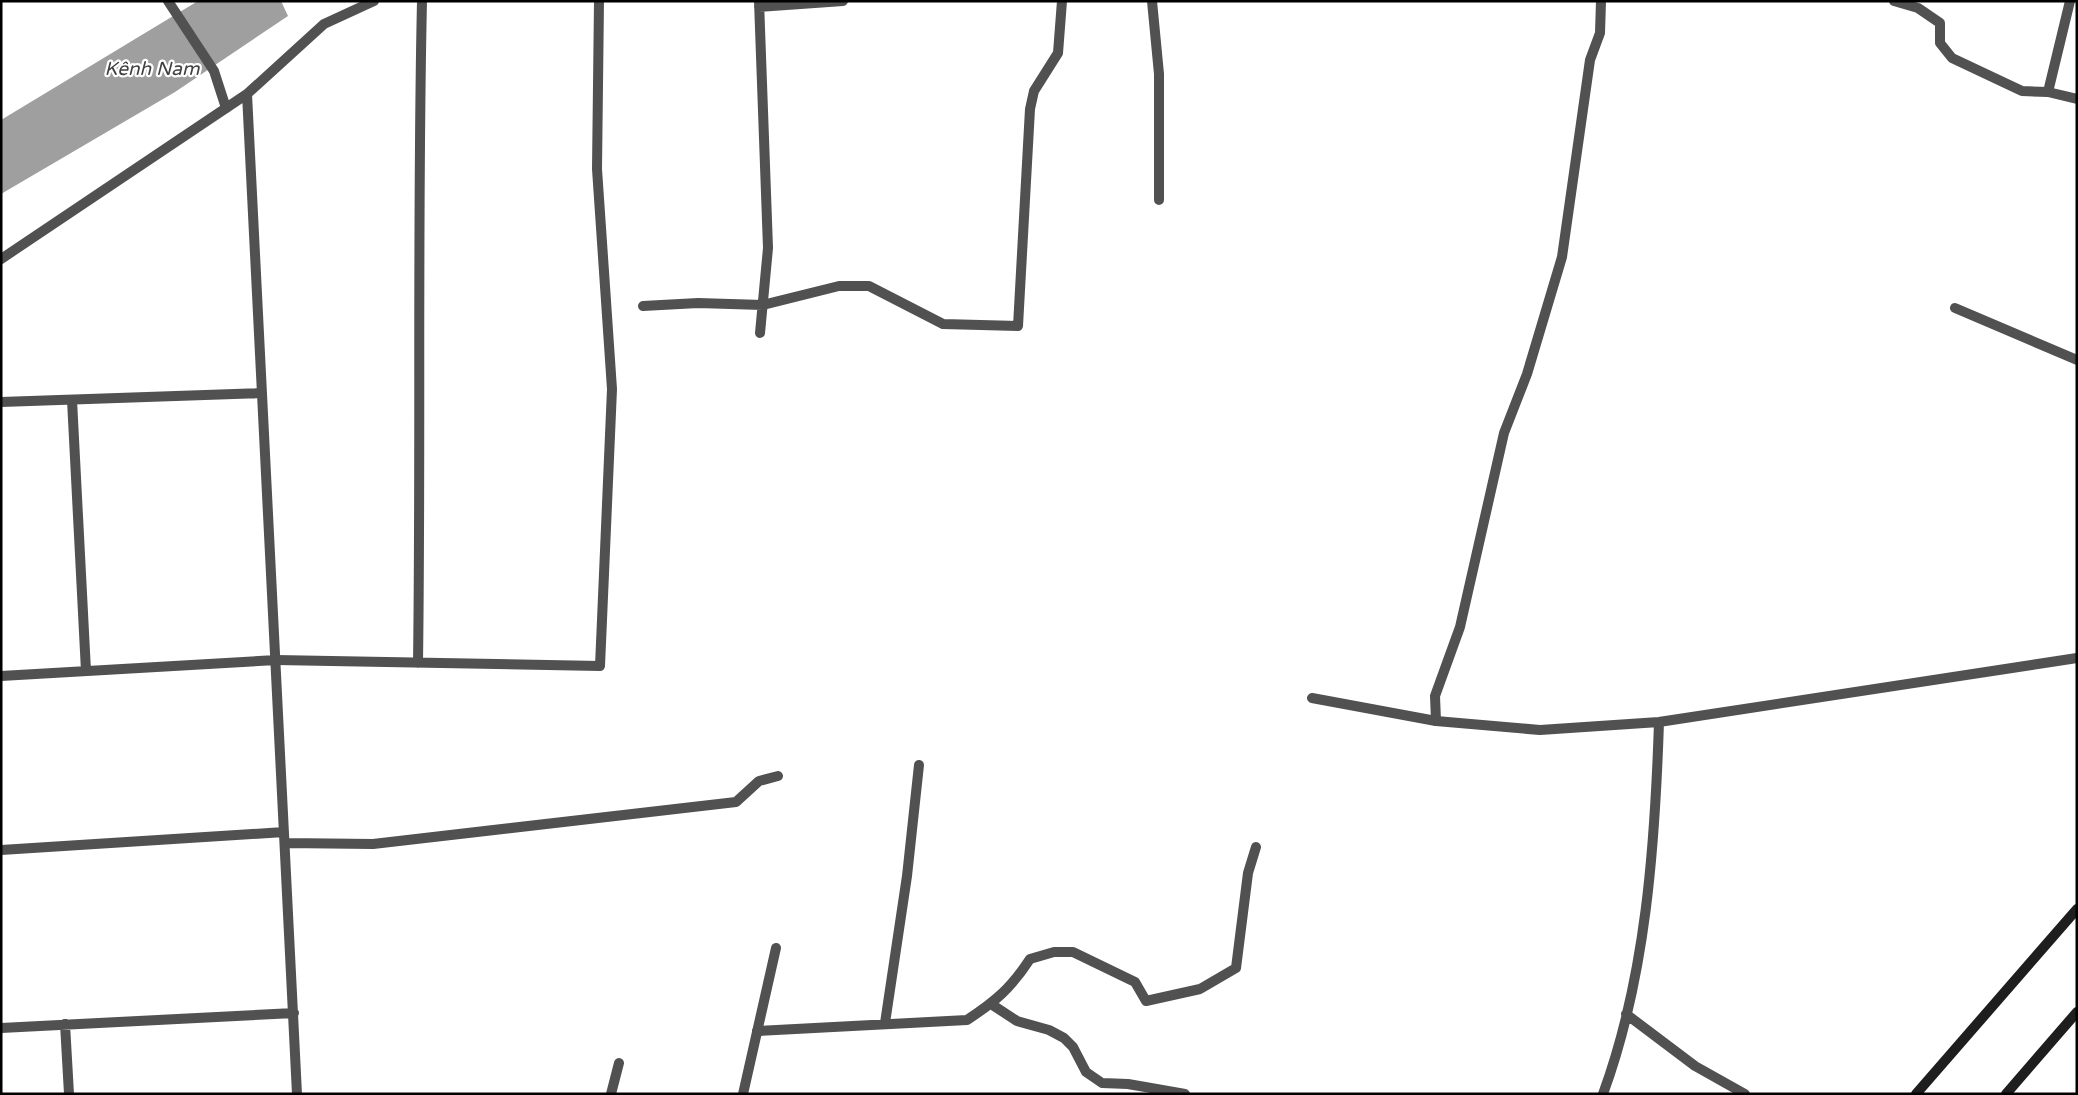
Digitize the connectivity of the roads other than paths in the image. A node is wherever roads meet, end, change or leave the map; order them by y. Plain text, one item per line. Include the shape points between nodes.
1 (168, 1) edge
2 (374, 1) edge
3 (422, 1) edge
4 (599, 1) edge
5 (843, 1) edge
6 (1062, 1) edge
7 (1152, 1) edge
8 (1601, 1) edge
9 (1894, 1) edge
10 (2070, 1) edge
11 (759, 4) edge
12 (2048, 92) junction
13 (247, 94) junction
14 (2077, 99) edge
15 (226, 108) junction
16 (1159, 200) dead end
17 (1, 259) edge
18 (763, 305) junction
19 (643, 306) dead end
20 (1955, 308) dead end
21 (760, 333) dead end
22 (2077, 360) edge
23 (262, 393) junction
24 (72, 400) junction
25 (1, 402) edge
26 (2077, 658) edge
27 (276, 660) junction
28 (418, 663) junction
29 (86, 671) junction
30 (1, 676) edge
31 (1312, 698) dead end
32 (1436, 721) junction
33 (1659, 722) junction
34 (919, 765) dead end
35 (778, 776) dead end
36 (284, 832) junction
37 (285, 843) junction
38 (1256, 847) dead end
39 (1, 850) edge
40 (2077, 909) edge
41 (776, 948) dead end
42 (991, 1004) junction
43 (2077, 1012) edge
44 (294, 1013) junction
45 (1626, 1014) junction
46 (885, 1023) junction
47 (65, 1024) junction
48 (1, 1028) edge
49 (757, 1031) junction
50 (619, 1062) dead end
51 (1127, 1089) edge
52 (69, 1094) edge
53 (298, 1094) edge
54 (611, 1094) edge
55 (743, 1094) edge
56 (1185, 1094) edge
57 (1604, 1094) edge
58 (1745, 1094) edge
59 (1916, 1094) edge
60 (2006, 1094) edge

1 - 15 street via 214,71
2 - 13 street via 324,24
3 - 28 street via 418,150
4 - 28 street via 597,169 612,389 600,666
5 - 11 street
6 - 18 street via 1058,53 1034,91 1030,109 1018,326 944,324 869,286 839,286
7 - 16 street via 1159,74
8 - 32 street via 1600,33 1590,60 1562,257 1527,374 1504,432 1460,627 1435,696
9 - 12 street via 1918,8 1940,23 1940,43 1952,58 2022,91
10 - 12 street
11 - 18 street via 768,248
12 - 14 street
13 - 15 street
13 - 23 street
15 - 17 street
18 - 19 street via 698,302
18 - 21 street
20 - 22 street
23 - 24 street
23 - 27 street
24 - 25 street
24 - 29 street
26 - 33 street
27 - 28 street
27 - 29 street
27 - 36 street
29 - 30 street
31 - 32 street
32 - 33 street via 1540,730
33 - 45 street via 1657,796 1637,976
34 - 46 street via 907,876
35 - 37 street via 759,781 736,802 373,844
36 - 37 street
36 - 39 street
37 - 44 street
38 - 42 street via 1248,872 1236,968 1200,989 1146,1001 1135,982 1108,967 1074,952 1054,952 1030,959 1015,983
40 - 59 main road
41 - 49 street
42 - 46 street via 967,1020
42 - 51 street via 1017,1021 1064,1038 1074,1047 1086,1072 1102,1083
43 - 60 main road
44 - 47 street
44 - 53 street
45 - 57 street
45 - 58 street via 1695,1066
46 - 49 street
47 - 48 street
47 - 52 street
49 - 55 street
50 - 54 street
51 - 56 street

